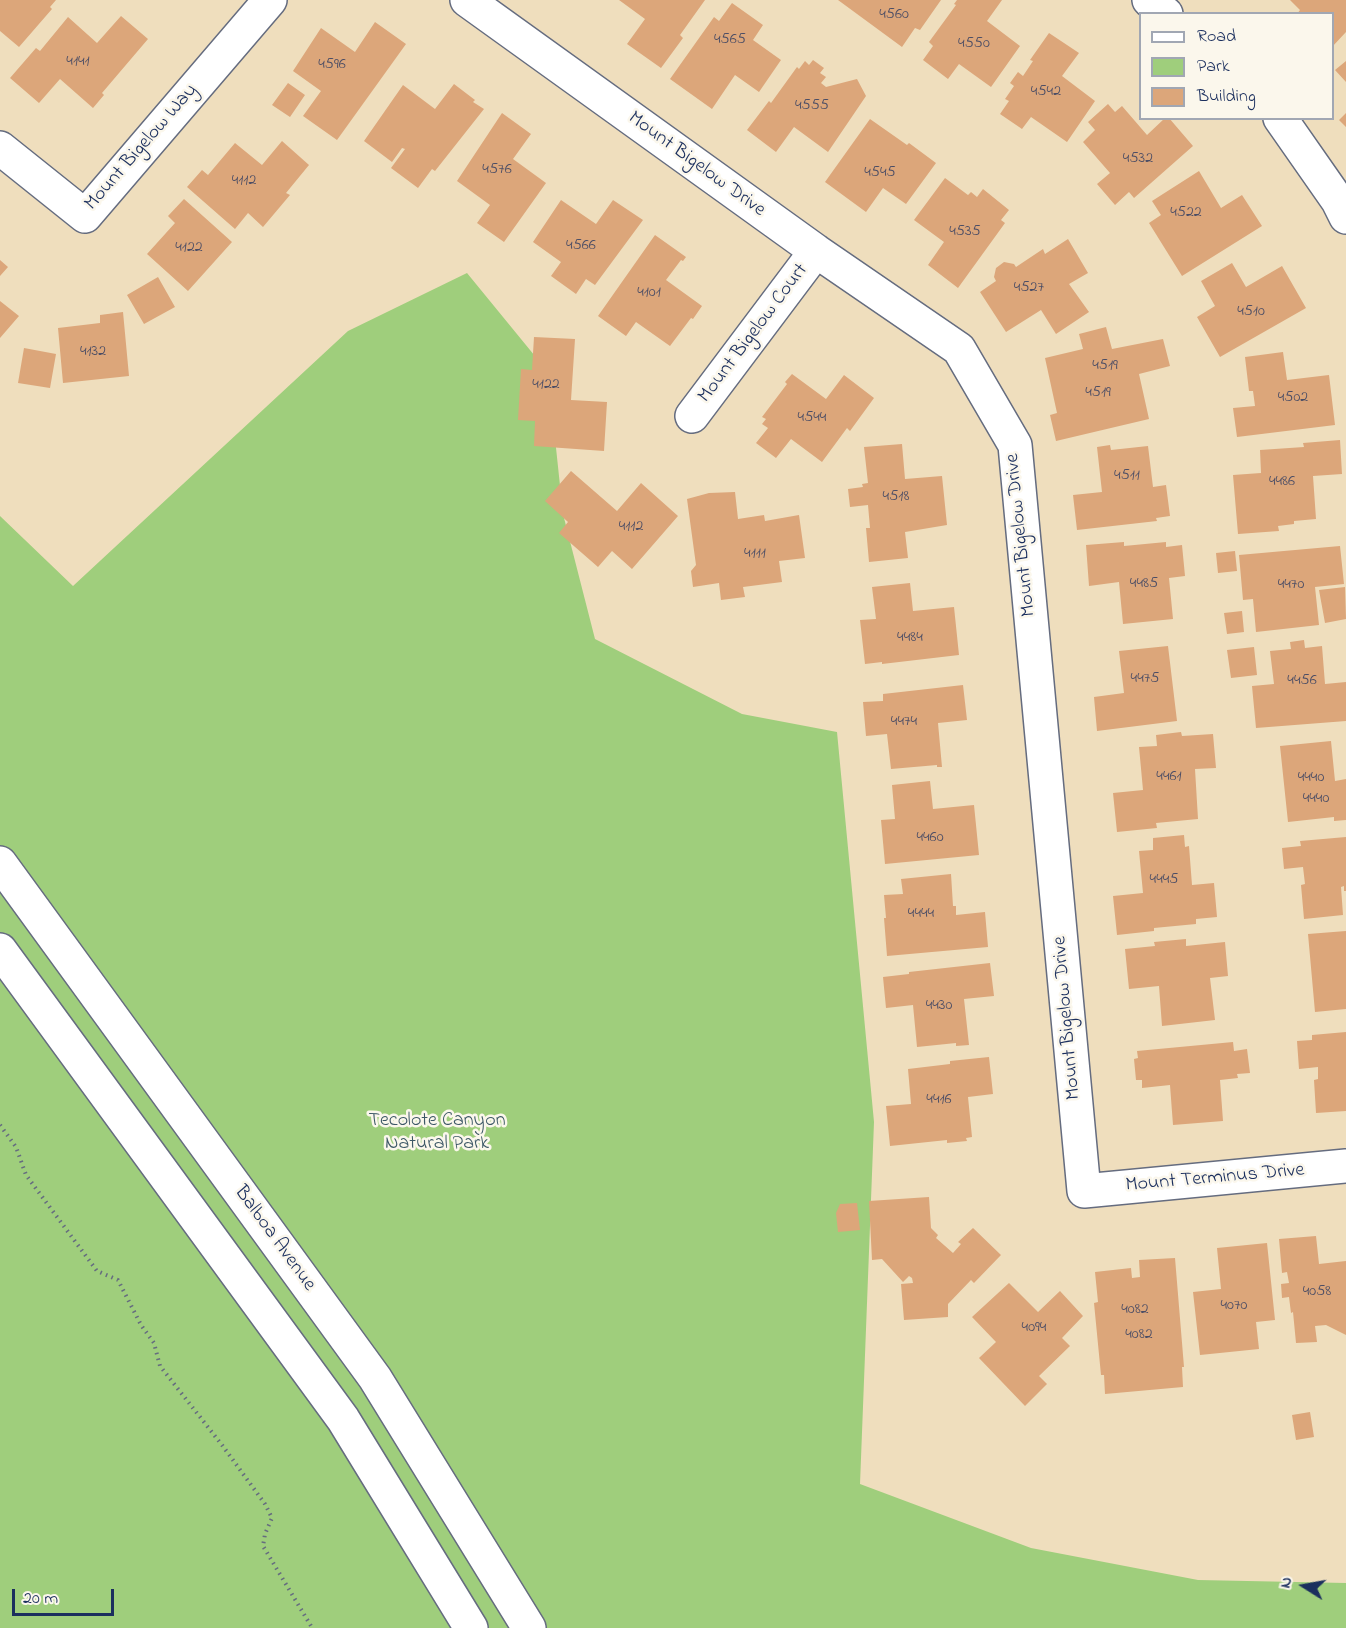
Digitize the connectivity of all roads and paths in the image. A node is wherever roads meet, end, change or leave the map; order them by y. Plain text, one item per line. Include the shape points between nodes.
1 (270, 0) edge
2 (468, 0) edge
3 (1149, 0) edge
4 (1164, 12) edge
5 (1281, 120) edge
6 (0, 148) edge
7 (1346, 217) edge
8 (816, 251) junction
9 (692, 416) dead end
10 (0, 863) edge
11 (0, 950) edge
12 (0, 1125) edge
13 (1346, 1166) edge
14 (1084, 1191) joint
15 (309, 1628) edge
16 (471, 1628) edge
17 (529, 1628) edge

1 - 6 street, Mount Bigelow Way via 85,216
2 - 8 street, Mount Bigelow Drive
3 - 4 street
5 - 7 street
8 - 9 street, Mount Bigelow Court
8 - 14 street, Mount Bigelow Drive via 959,349 1015,445
10 - 17 street, Balboa Avenue via 375,1378
11 - 16 street via 344,1419
12 - 15 path via 16,1147 26,1175 97,1271 118,1280 154,1342 160,1366 265,1504 272,1518 263,1546
13 - 14 street, Mount Terminus Drive

